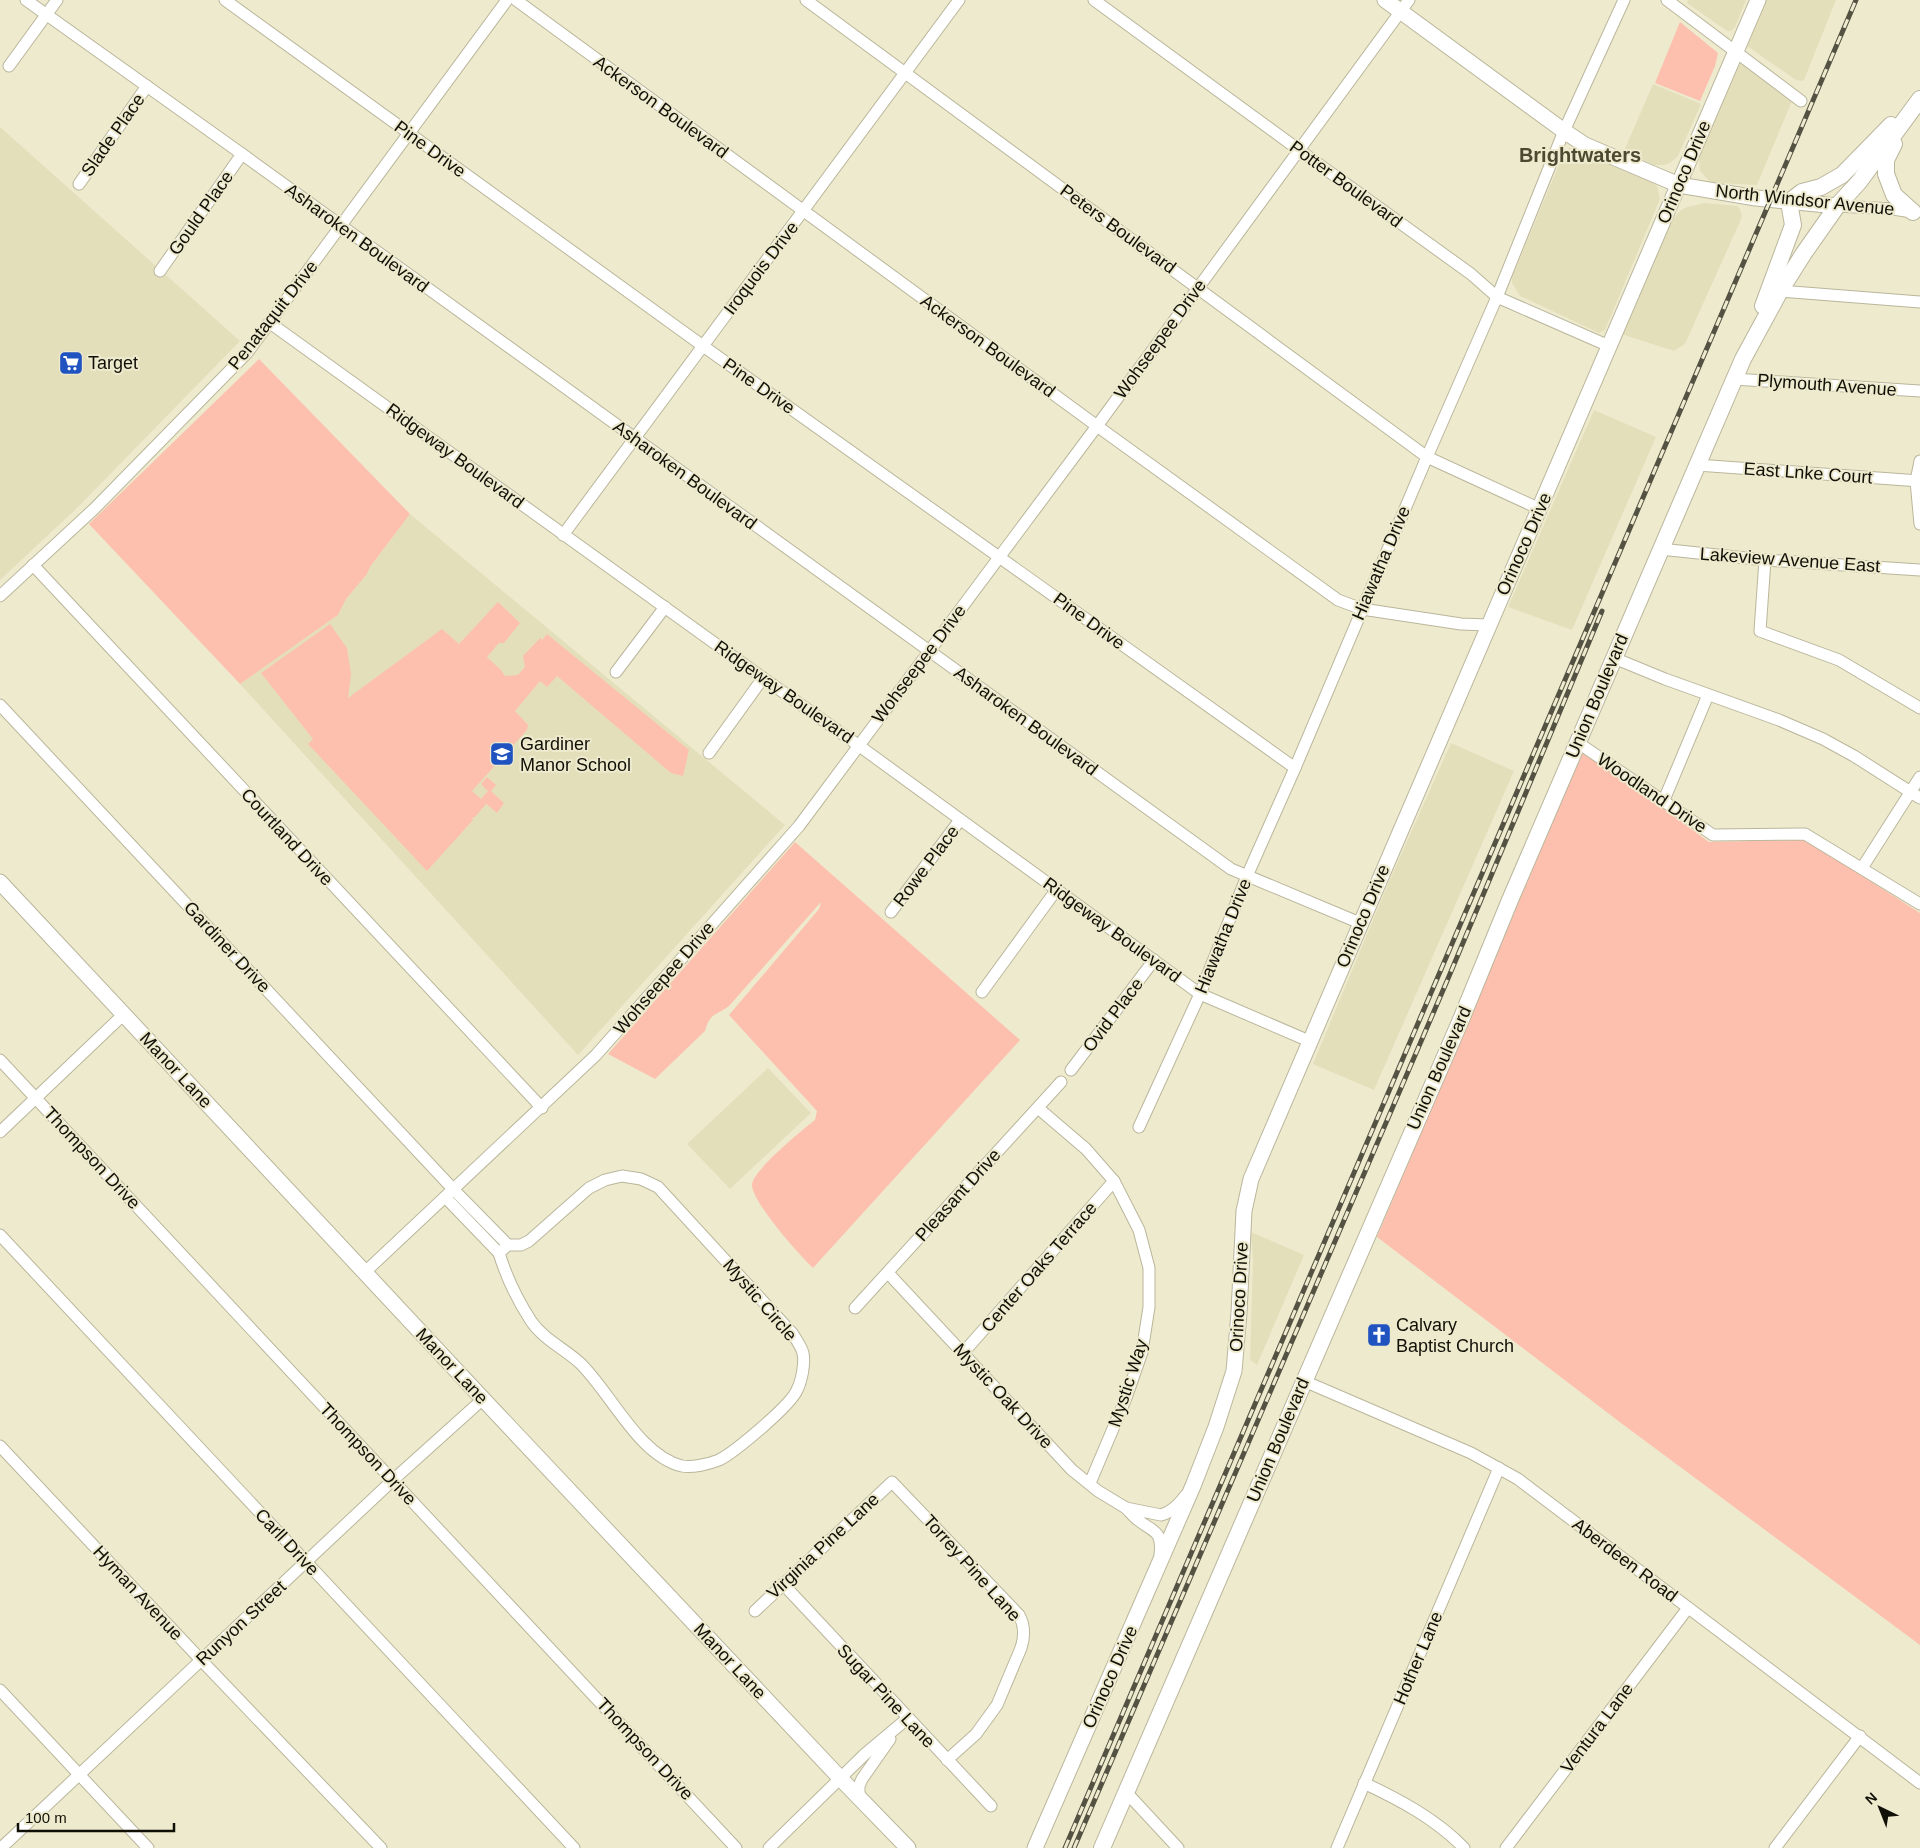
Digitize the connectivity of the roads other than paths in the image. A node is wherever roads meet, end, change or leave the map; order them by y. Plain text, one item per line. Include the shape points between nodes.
1 (26, 0) edge
2 (57, 0) edge
3 (225, 0) edge
4 (507, 0) edge
5 (516, 0) edge
6 (806, 0) edge
7 (959, 0) edge
8 (1094, 0) edge
9 (1385, 0) edge
10 (1624, 0) edge
11 (1667, 0) edge
12 (1758, 0) edge
13 (1405, 6) edge
14 (46, 15) junction
15 (1736, 51) junction
16 (9, 66) dead end
17 (904, 73) junction
18 (147, 86) junction
19 (1801, 101) dead end
20 (1917, 102) edge
21 (1564, 131) junction
22 (409, 134) junction
23 (1299, 150) junction
24 (242, 154) junction
25 (80, 184) dead end
26 (1679, 185) junction
27 (1789, 202) junction
28 (1836, 206) junction
29 (804, 210) junction
30 (1916, 213) edge
31 (341, 226) junction
32 (160, 271) dead end
33 (1198, 287) junction
34 (1780, 291) junction
35 (1497, 298) junction
36 (1920, 302) edge
37 (270, 323) junction
38 (703, 346) junction
39 (1609, 346) junction
40 (1743, 360) junction
41 (1734, 379) junction
42 (1920, 391) edge
43 (1096, 426) junction
44 (635, 439) junction
45 (1427, 456) junction
46 (1920, 461) edge
47 (1697, 465) junction
48 (1918, 481) edge
49 (1540, 509) junction
50 (1920, 524) edge
51 (563, 535) junction
52 (1660, 549) junction
53 (999, 556) junction
54 (1765, 560) junction
55 (33, 565) junction
56 (1920, 570) edge
57 (0, 596) edge
58 (665, 607) junction
59 (1362, 609) junction
60 (1488, 626) junction
61 (929, 651) junction
62 (1614, 658) junction
63 (616, 672) dead end
64 (763, 678) junction
65 (1708, 695) junction
66 (0, 705) edge
67 (1920, 708) edge
68 (1577, 742) junction
69 (858, 745) junction
70 (709, 753) dead end
71 (1295, 768) junction
72 (1920, 777) edge
73 (1915, 796) edge
74 (1664, 800) junction
75 (960, 820) junction
76 (1862, 868) junction
77 (1247, 876) junction
78 (0, 882) edge
79 (1057, 889) junction
80 (1920, 904) edge
81 (892, 912) dead end
82 (1360, 923) junction
83 (1154, 960) junction
84 (982, 992) dead end
85 (1200, 994) junction
86 (124, 1014) junction
87 (1309, 1041) junction
88 (0, 1060) edge
89 (1071, 1070) dead end
90 (1061, 1082) dead end
91 (36, 1098) junction
92 (542, 1108) junction
93 (1038, 1108) junction
94 (1139, 1127) dead end
95 (0, 1132) edge
96 (1114, 1181) junction
97 (449, 1193) junction
98 (0, 1235) edge
99 (508, 1244) junction
100 (499, 1253) junction
101 (364, 1273) junction
102 (888, 1273) junction
103 (855, 1308) dead end
104 (963, 1353) junction
105 (1304, 1381) junction
106 (482, 1399) junction
107 (0, 1446) edge
108 (1499, 1468) junction
109 (393, 1480) junction
110 (892, 1482) joint
111 (1090, 1483) junction
112 (1193, 1486) junction
113 (1126, 1508) junction
114 (306, 1562) junction
115 (1160, 1562) junction
116 (783, 1584) junction
117 (1688, 1608) junction
118 (755, 1611) dead end
119 (201, 1660) junction
120 (0, 1690) edge
121 (905, 1721) junction
122 (1860, 1736) junction
123 (947, 1760) junction
124 (79, 1775) junction
125 (841, 1780) junction
126 (1920, 1782) edge
127 (1364, 1783) junction
128 (1126, 1792) junction
129 (859, 1798) junction
130 (991, 1806) dead end
131 (1, 1848) edge
132 (148, 1848) edge
133 (381, 1848) edge
134 (574, 1848) edge
135 (736, 1848) edge
136 (769, 1848) edge
137 (908, 1848) edge
138 (1035, 1848) edge
139 (1102, 1848) edge
140 (1178, 1848) edge
141 (1337, 1848) edge
142 (1464, 1848) edge
143 (1506, 1848) edge
144 (1775, 1848) edge

1 - 14 street, Asharoken Boulevard
2 - 14 street
3 - 22 street, Pine Drive
4 - 22 street, Penataquit Drive
5 - 29 street, Ackerson Boulevard
6 - 17 street, Peters Boulevard
7 - 17 street, Iroquois Drive
8 - 23 street, Potter Boulevard
9 - 13 street, North Windsor Avenue
10 - 21 street, Hiawatha Drive
11 - 15 street
12 - 15 street, Orinoco Drive
13 - 21 street, North Windsor Avenue
13 - 23 street, Wohseepee Drive
14 - 16 street
14 - 18 street, Asharoken Boulevard
15 - 19 street
15 - 26 street, Orinoco Drive
17 - 29 street, Iroquois Drive
17 - 33 street, Peters Boulevard
18 - 24 street, Asharoken Boulevard
18 - 25 street, Slade Place
20 - 27 main road via 1842,175 1821,187 1802,192
20 - 28 main road via 1858,182
20 - 30 main road via 1886,160 1886,174 1894,195
21 - 26 street, North Windsor Avenue via 1585,145
21 - 35 street, Hiawatha Drive
22 - 31 street, Penataquit Drive
22 - 38 street, Pine Drive
23 - 33 street, Wohseepee Drive
23 - 35 street, Potter Boulevard via 1471,274
24 - 31 street, Asharoken Boulevard
24 - 32 street, Gould Place
26 - 27 street, North Windsor Avenue
26 - 39 street, Orinoco Drive
27 - 28 street, North Windsor Avenue
27 - 40 main road via 1793,225
28 - 30 street, North Windsor Avenue
28 - 34 main road, Union Boulevard
29 - 38 street, Iroquois Drive
29 - 43 street, Ackerson Boulevard
31 - 37 street, Penataquit Drive
31 - 44 street, Asharoken Boulevard
33 - 43 street, Wohseepee Drive
33 - 45 street, Peters Boulevard
34 - 36 street
34 - 40 main road, Union Boulevard
35 - 39 street, Potter Boulevard
35 - 45 street, Hiawatha Drive
37 - 51 street, Ridgeway Boulevard
37 - 55 street, Penataquit Drive via 248,353 94,509
38 - 44 street, Iroquois Drive
38 - 53 street, Pine Drive
39 - 49 street, Orinoco Drive
40 - 41 main road, Union Boulevard
41 - 42 street, Plymouth Avenue
41 - 47 main road, Union Boulevard
43 - 53 street, Wohseepee Drive
43 - 59 street, Ackerson Boulevard via 1338,600
44 - 51 street, Iroquois Drive
44 - 61 street, Asharoken Boulevard
45 - 49 street, Peters Boulevard
45 - 59 street, Hiawatha Drive
46 - 48 street
47 - 48 street, East Lnke Court
47 - 52 main road, Union Boulevard
48 - 50 street
49 - 60 street, Orinoco Drive
51 - 58 street, Ridgeway Boulevard
52 - 54 street, Lakeview Avenue East
52 - 62 main road, Union Boulevard
53 - 61 street, Wohseepee Drive
53 - 71 street, Pine Drive
54 - 56 street, Lakeview Avenue East
54 - 67 street via 1760,631 1839,660
55 - 57 street, Penataquit Drive
55 - 92 street, Courtland Drive
58 - 63 street
58 - 64 street, Ridgeway Boulevard
59 - 60 street, Ackerson Boulevard
59 - 71 street, Hiawatha Drive
60 - 82 street, Orinoco Drive
61 - 69 street, Wohseepee Drive
61 - 77 street, Asharoken Boulevard via 1231,869
62 - 65 street
62 - 68 main road, Union Boulevard
64 - 69 street, Ridgeway Boulevard
64 - 70 street
65 - 73 street via 1823,739
65 - 74 street
66 - 97 street, Gardiner Drive
68 - 74 street, Woodland Drive
68 - 105 main road, Union Boulevard
69 - 75 street, Ridgeway Boulevard
69 - 92 street, Wohseepee Drive via 799,826 596,1056
71 - 77 street, Hiawatha Drive
72 - 73 street
73 - 76 street
74 - 76 street, Woodland Drive via 1713,835 1805,834
75 - 79 street, Ridgeway Boulevard
75 - 81 street, Rowe Place
76 - 80 street, Woodland Drive
77 - 82 street, Asharoken Boulevard
77 - 85 street, Hiawatha Drive
78 - 86 street, Manor Lane
79 - 83 street, Ridgeway Boulevard
79 - 84 street
82 - 87 street, Orinoco Drive
83 - 85 street, Ridgeway Boulevard
83 - 89 street, Ovid Place
85 - 87 street, Ridgeway Boulevard
85 - 94 street, Hiawatha Drive
86 - 91 street
86 - 101 street, Manor Lane
87 - 112 street, Orinoco Drive via 1252,1179 1244,1211 1234,1371
88 - 91 street, Thompson Drive
90 - 93 street, Pleasant Drive
91 - 95 street
91 - 109 street, Thompson Drive
92 - 97 street, Wohseepee Drive
93 - 96 street, Mystic Way via 1086,1149
93 - 102 street, Pleasant Drive
96 - 104 street, Center Oaks Terrace
96 - 111 street, Mystic Way via 1139,1230 1149,1268 1149,1307 1142,1352
97 - 99 street
97 - 100 street, Mystic Circle
97 - 101 street, Wohseepee Drive
98 - 114 street, Carll Drive
99 - 100 street
99 - 100 street, Mystic Circle via 521,1245 529,1241 589,1188 605,1180 622,1176 641,1179 658,1187 792,1333 803,1353 798,1390 788,1405 720,1460 684,1466 663,1459 647,1446 579,1362 538,1330 504,1269
101 - 106 street, Manor Lane
102 - 103 street, Pleasant Drive
102 - 104 street, Mystic Oak Drive
104 - 111 street, Mystic Oak Drive via 1072,1470
105 - 108 street, Aberdeen Road
105 - 128 main road, Union Boulevard
106 - 109 street, Runyon Street
106 - 125 street, Manor Lane
107 - 119 street, Hyman Avenue
108 - 117 street, Aberdeen Road
108 - 127 street, Hother Lane
109 - 114 street, Runyon Street
109 - 135 street, Thompson Drive
110 - 116 street, Virginia Pine Lane
110 - 123 street, Torrey Pine Lane via 1020,1615 1023,1622 1024,1639 997,1705 976,1734
111 - 113 street, Mystic Oak Drive
112 - 113 street, Mystic Oak Drive via 1176,1506 1161,1516
112 - 115 street, Orinoco Drive
113 - 115 street, Mystic Oak Drive via 1138,1521 1156,1531 1162,1545
114 - 119 street, Runyon Street
114 - 134 street, Carll Drive
115 - 138 street, Orinoco Drive
116 - 118 street, Virginia Pine Lane
116 - 121 street, Sugar Pine Lane
117 - 122 street, Aberdeen Road
117 - 143 street, Ventura Lane
119 - 124 street, Runyon Street
119 - 133 street, Hyman Avenue
120 - 124 street
121 - 123 street, Sugar Pine Lane
121 - 125 street via 865,1754
121 - 129 street via 862,1779
122 - 126 street, Aberdeen Road
122 - 144 street
123 - 130 street, Sugar Pine Lane
124 - 131 street, Runyon Street
124 - 132 street
125 - 129 street, Manor Lane
125 - 136 street
127 - 141 street, Hother Lane
127 - 142 street via 1440,1826
128 - 139 main road, Union Boulevard
128 - 140 street
129 - 137 street, Manor Lane

